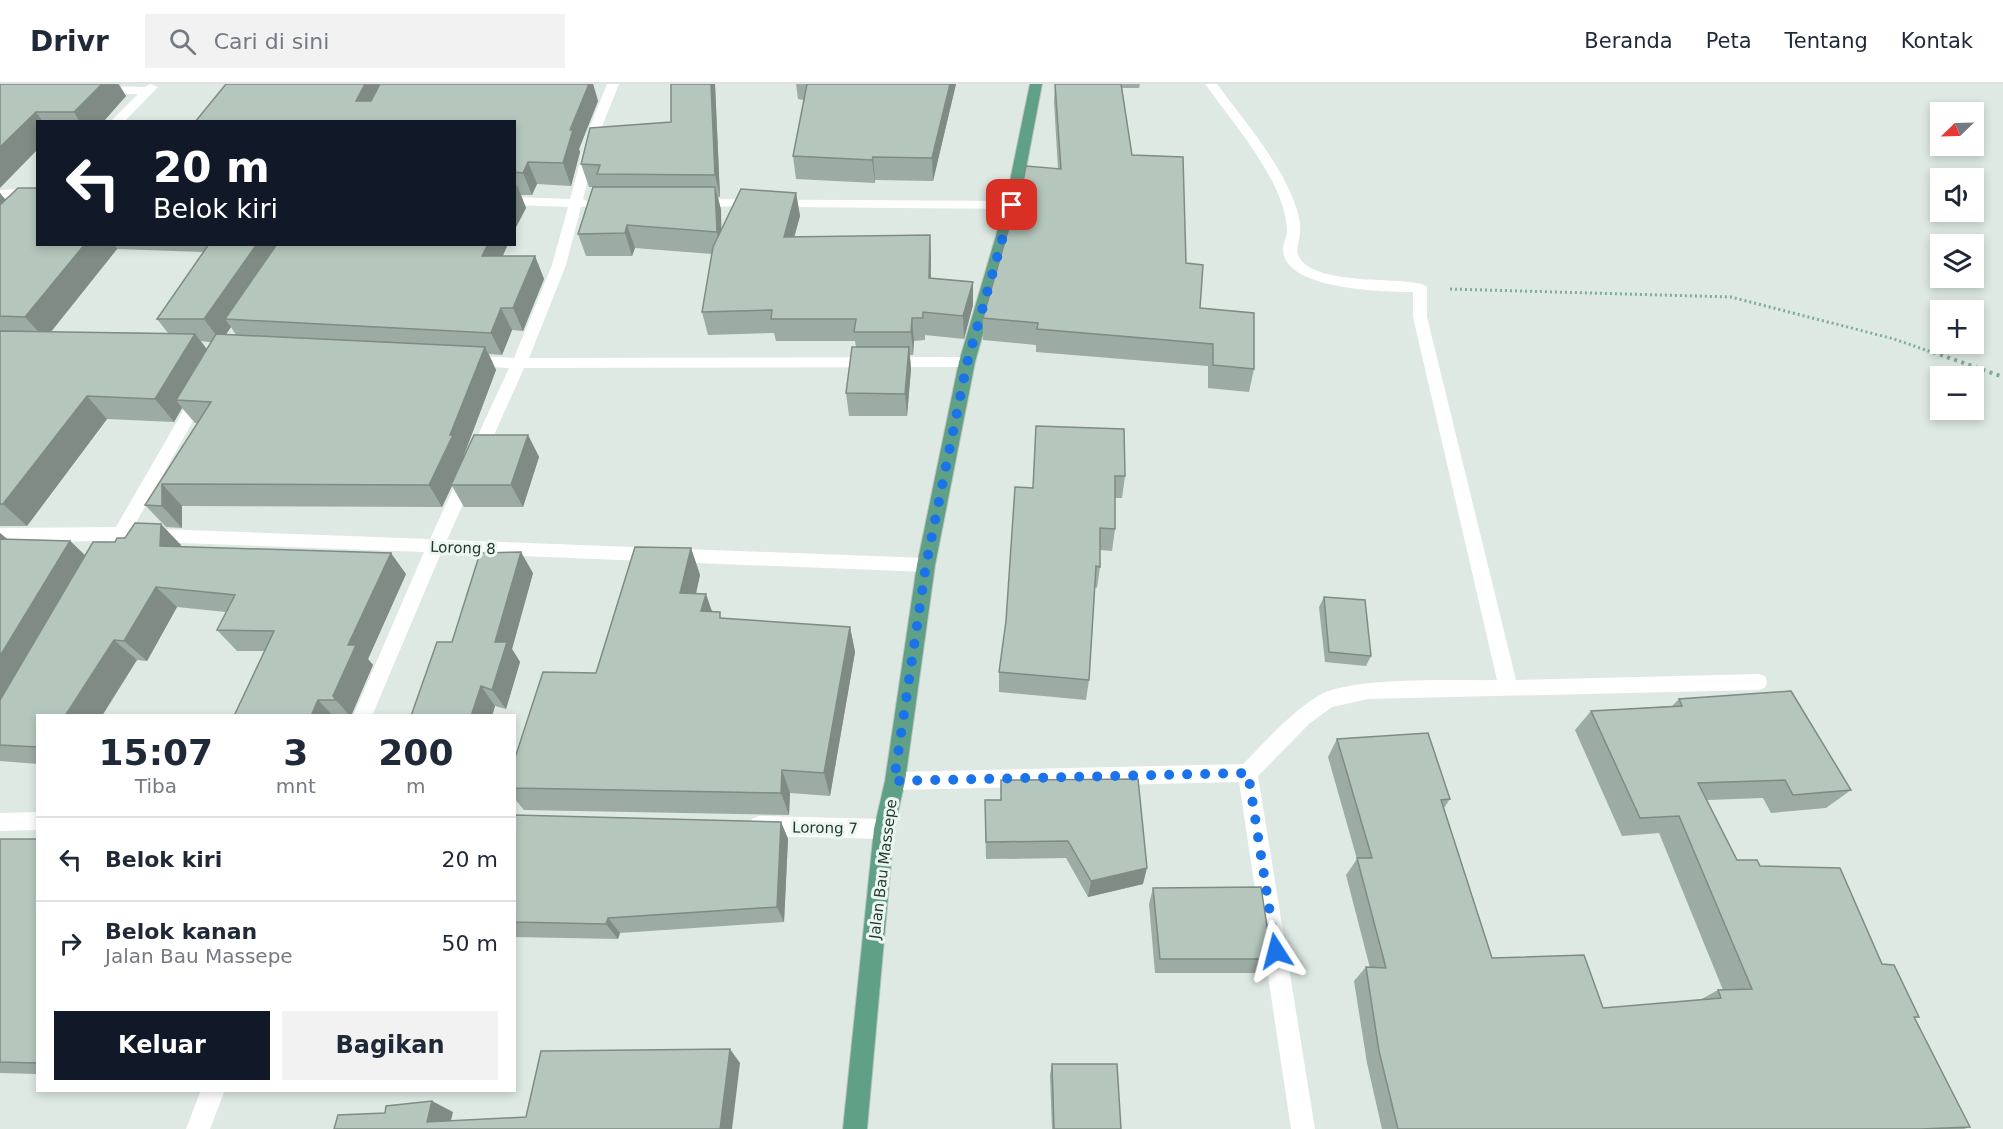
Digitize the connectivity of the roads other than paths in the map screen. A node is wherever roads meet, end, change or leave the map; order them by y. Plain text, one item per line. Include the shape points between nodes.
1 (613, 84) edge
2 (1036, 84) edge
3 (1211, 84) edge
4 (152, 87) edge
5 (80, 90) edge
6 (118, 120) edge
7 (36, 192) edge
8 (0, 194) edge
9 (516, 201) edge
10 (573, 203) junction
11 (597, 203) edge
12 (680, 203) edge
13 (1012, 205) junction
14 (460, 360) edge
15 (519, 363) junction
16 (967, 363) junction
17 (208, 380) edge
18 (120, 534) junction
19 (0, 535) edge
20 (435, 548) junction
21 (109, 554) edge
22 (926, 565) junction
23 (1758, 682) dead end
24 (1508, 687) junction
25 (364, 714) edge
26 (1248, 773) junction
27 (894, 781) junction
28 (36, 821) edge
29 (0, 822) edge
30 (741, 826) edge
31 (885, 829) junction
32 (212, 1092) edge
33 (198, 1129) edge
34 (855, 1129) edge
35 (1304, 1129) edge

1 - 10 street
2 - 13 main road, Jalan Bau Massepe
3 - 24 street via 1281,186 1290,208 1294,232 1290,249 1294,262 1311,275 1419,291 1420,317
4 - 5 street
4 - 6 street
7 - 8 street
9 - 10 street
10 - 11 street
10 - 15 street via 559,265
12 - 13 street
13 - 16 main road, Jalan Bau Massepe
14 - 15 street
15 - 16 street
15 - 20 street
16 - 22 main road, Jalan Bau Massepe
17 - 18 street
18 - 19 street, Lorong 8
18 - 20 street, Lorong 8
18 - 21 street
20 - 22 street, Lorong 8
20 - 25 street
22 - 27 main road, Jalan Bau Massepe
23 - 24 street
24 - 26 street via 1368,691 1327,700 1302,718
26 - 27 street
26 - 35 street
27 - 31 main road, Jalan Bau Massepe
28 - 29 street
30 - 31 street, Lorong 7
31 - 34 main road, Jalan Bau Massepe
32 - 33 street

